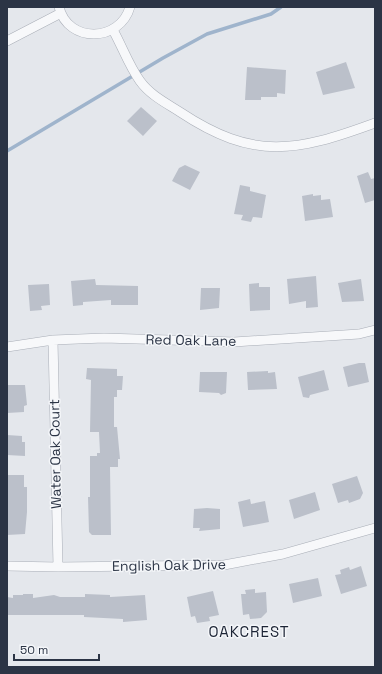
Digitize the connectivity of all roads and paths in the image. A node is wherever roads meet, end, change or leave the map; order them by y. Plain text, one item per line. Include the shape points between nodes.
1 (130, 7) edge
2 (60, 10) edge
3 (113, 30) junction
4 (7, 42) edge
5 (375, 123) edge
6 (375, 330) edge
7 (53, 340) junction
8 (7, 347) edge
9 (375, 528) edge
10 (7, 566) edge
11 (58, 567) junction

1 - 3 street via 122,23
2 - 3 street via 67,23 77,31 102,34
2 - 4 street
3 - 5 street via 140,81 149,92 193,121 229,139 254,146 282,148 316,142
6 - 7 street, Red Oak Lane via 359,334 234,342 104,338
7 - 8 street, Red Oak Lane
7 - 11 street, Water Oak Court
9 - 11 street, English Oak Drive via 283,554 224,565
10 - 11 street, English Oak Drive

